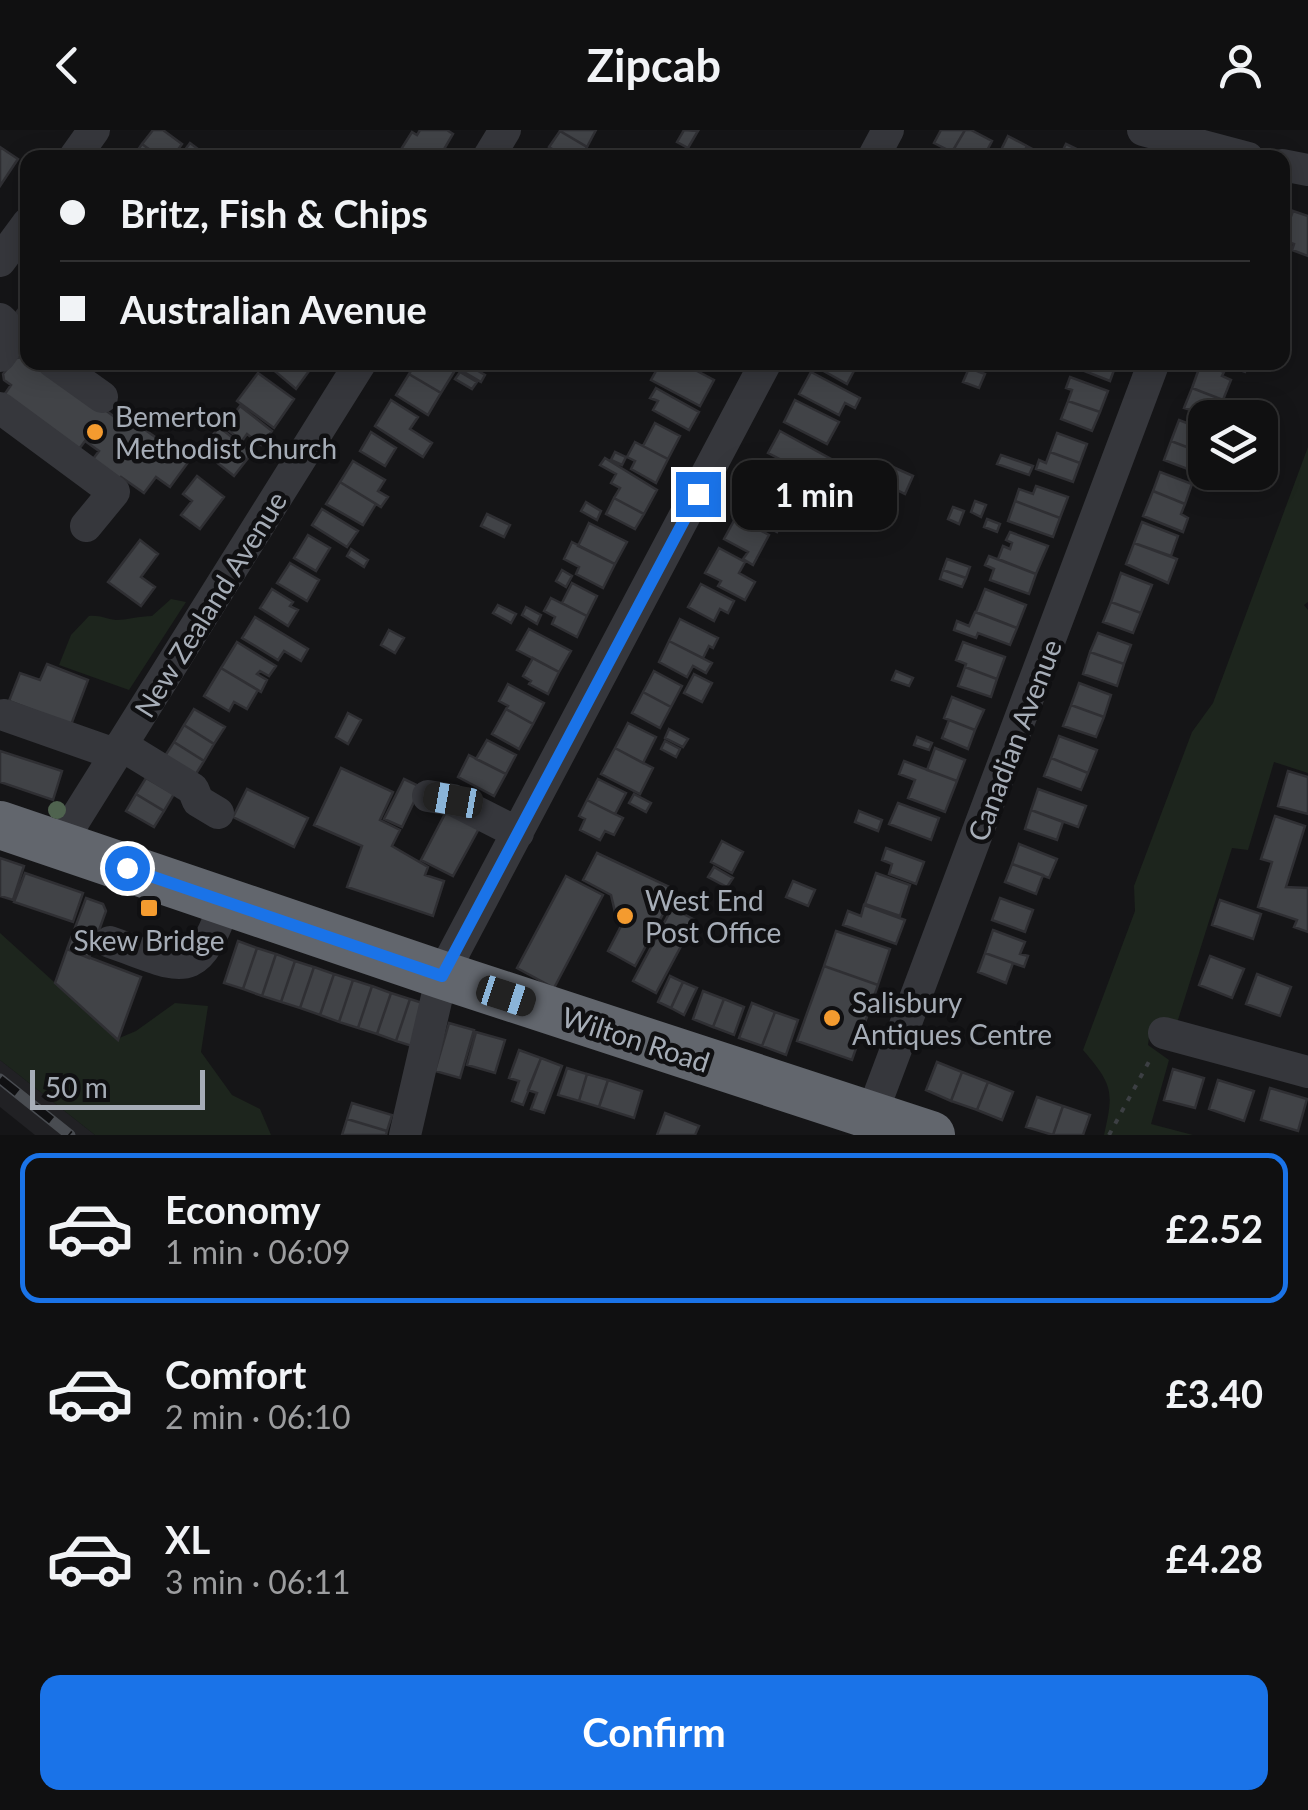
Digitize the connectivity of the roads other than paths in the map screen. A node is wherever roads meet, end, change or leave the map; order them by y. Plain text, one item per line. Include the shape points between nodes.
1 (1143, 130) edge
2 (1215, 150) edge
3 (20, 233) edge
4 (0, 261) edge
5 (64, 370) edge
6 (356, 370) edge
7 (762, 370) edge
8 (1151, 370) edge
9 (102, 397) dead end
10 (0, 408) edge
11 (86, 526) dead end
12 (4, 715) dead end
13 (118, 750) junction
14 (428, 796) dead end
15 (218, 814) dead end
16 (0, 825) edge
17 (518, 832) junction
18 (58, 845) junction
19 (226, 900) junction
20 (110, 942) dead end
21 (442, 976) junction
22 (1164, 1033) road end
23 (1308, 1072) edge
24 (871, 1116) junction
25 (405, 1135) edge
26 (931, 1135) edge

1 - 2 street
3 - 4 street
5 - 9 street
6 - 13 street, New Zealand Avenue
7 - 17 street
8 - 24 street, Canadian Avenue
10 - 11 street via 114,492
12 - 13 street
13 - 15 street via 192,789
13 - 18 street, New Zealand Avenue
14 - 17 street via 453,800
16 - 18 highway, Wilton Road
17 - 21 street
18 - 19 highway, Wilton Road
19 - 20 street via 212,938 187,963
19 - 21 highway, Wilton Road
21 - 24 highway, Wilton Road
21 - 25 street
22 - 23 street
24 - 26 highway, Wilton Road

